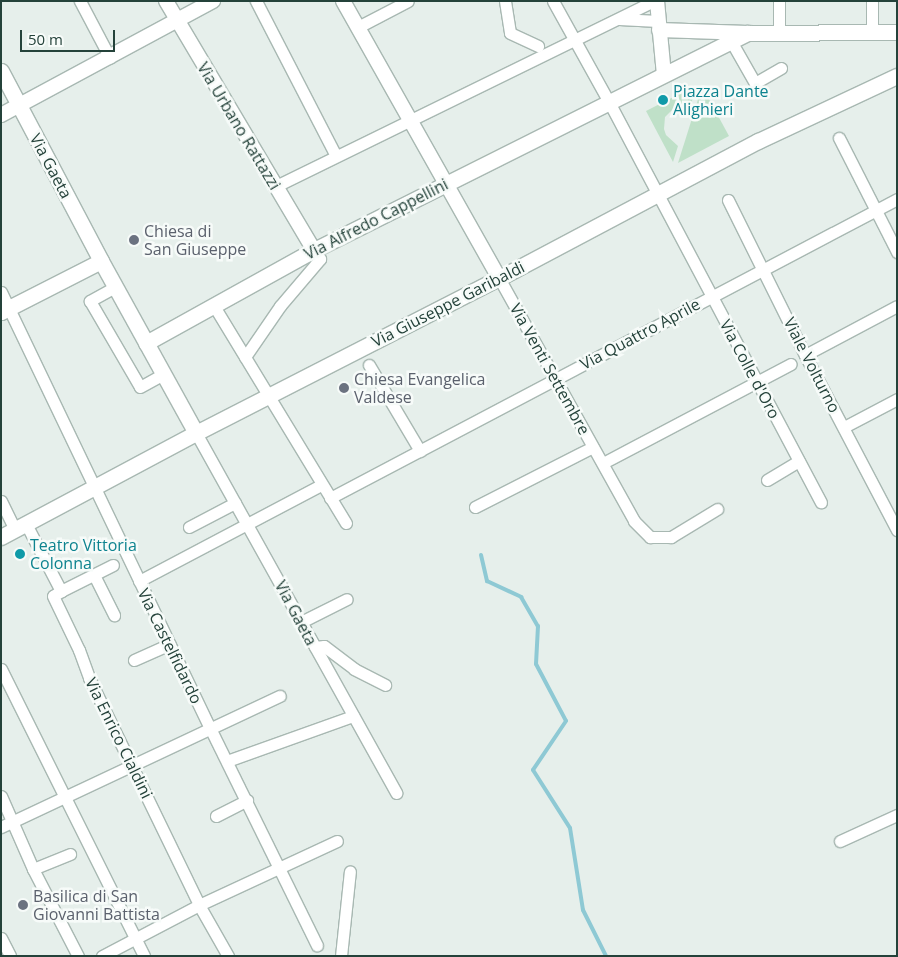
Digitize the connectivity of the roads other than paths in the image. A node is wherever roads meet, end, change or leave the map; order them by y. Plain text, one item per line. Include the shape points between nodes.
1 (80, 1) edge
2 (166, 1) edge
3 (213, 1) edge
4 (256, 1) edge
5 (344, 1) edge
6 (408, 1) edge
7 (505, 1) edge
8 (553, 1) edge
9 (653, 1) edge
10 (657, 1) edge
11 (780, 1) edge
12 (872, 1) edge
13 (631, 9) edge
14 (177, 22) junction
15 (659, 25) junction
16 (358, 28) junction
17 (779, 32) junction
18 (872, 32) junction
19 (897, 32) edge
20 (748, 33) junction
21 (574, 38) junction
22 (731, 41) junction
23 (538, 46) dead end
24 (110, 58) junction
25 (781, 68) dead end
26 (1, 71) edge
27 (664, 75) junction
28 (897, 76) edge
29 (609, 102) junction
30 (19, 106) junction
31 (1, 115) edge
32 (410, 119) junction
33 (839, 138) dead end
34 (336, 156) junction
35 (446, 183) junction
36 (274, 187) junction
37 (658, 194) junction
38 (897, 199) edge
39 (728, 200) dead end
40 (875, 210) junction
41 (314, 250) junction
42 (897, 252) edge
43 (101, 261) junction
44 (764, 269) junction
45 (499, 278) junction
46 (116, 287) junction
47 (1, 292) edge
48 (711, 296) junction
49 (214, 306) junction
50 (897, 306) edge
51 (5, 310) edge
52 (146, 343) junction
53 (805, 355) junction
54 (245, 357) junction
55 (791, 364) dead end
56 (369, 365) dead end
57 (163, 374) junction
58 (556, 379) junction
59 (757, 382) junction
60 (268, 398) junction
61 (897, 399) edge
62 (844, 426) junction
63 (196, 433) junction
64 (593, 447) junction
65 (420, 451) junction
66 (799, 461) junction
67 (603, 463) junction
68 (767, 480) dead end
69 (321, 485) junction
70 (95, 488) junction
71 (330, 498) junction
72 (1, 501) edge
73 (821, 502) dead end
74 (235, 503) junction
75 (475, 507) dead end
76 (717, 509) dead end
77 (248, 524) junction
78 (346, 524) dead end
79 (21, 527) junction
80 (189, 527) dead end
81 (897, 530) edge
82 (1, 537) edge
83 (113, 565) dead end
84 (94, 575) junction
85 (139, 581) junction
86 (61, 591) junction
87 (347, 599) dead end
88 (114, 615) dead end
89 (301, 622) junction
90 (170, 644) junction
91 (315, 647) junction
92 (134, 660) dead end
93 (1, 669) edge
94 (386, 685) dead end
95 (280, 696) dead end
96 (353, 716) junction
97 (210, 730) junction
98 (227, 761) junction
99 (133, 765) junction
100 (396, 793) dead end
101 (66, 795) junction
102 (1, 796) edge
103 (247, 800) junction
104 (897, 815) edge
105 (216, 816) dead end
106 (14, 821) junction
107 (1, 827) edge
108 (337, 841) dead end
109 (840, 841) dead end
110 (70, 854) dead end
111 (33, 869) junction
112 (281, 869) junction
113 (350, 871) dead end
114 (199, 905) junction
115 (1, 938) edge
116 (135, 938) junction
117 (316, 945) dead end
118 (339, 955) edge
119 (10, 956) edge
120 (78, 956) edge
121 (102, 956) edge
122 (144, 956) edge
123 (228, 956) edge

1 - 24 street
2 - 14 street, Via Urbano Rattazzi
3 - 14 street
4 - 34 street
5 - 16 street, Via Venti Settembre
6 - 16 street
7 - 23 street via 510,33
8 - 21 street
9 - 13 street
10 - 15 street
11 - 17 street
12 - 18 street
13 - 15 street
13 - 21 street via 617,19
14 - 24 street
14 - 36 street, Via Urbano Rattazzi
15 - 20 street
15 - 27 street
16 - 32 street, Via Venti Settembre
17 - 18 main road
17 - 20 main road
18 - 19 main road
20 - 22 main road
21 - 29 street, Via Colle d'Oro
21 - 32 street
22 - 25 street via 755,83
22 - 27 main road, Via Alfredo Cappellini
24 - 30 street
26 - 30 main road, Via Gaeta
27 - 29 main road, Via Alfredo Cappellini
28 - 37 main road, Via Giuseppe Garibaldi via 758,141
29 - 35 main road, Via Alfredo Cappellini
29 - 37 street, Via Colle d'Oro
30 - 31 street
30 - 43 main road, Via Gaeta
32 - 34 street
32 - 35 street, Via Venti Settembre
33 - 40 street
34 - 36 street
35 - 41 main road, Via Alfredo Cappellini
35 - 45 street, Via Venti Settembre
36 - 41 street, Via Urbano Rattazzi
37 - 45 main road, Via Giuseppe Garibaldi
37 - 48 street, Via Colle d'Oro
38 - 40 street, Via Quattro Aprile
39 - 44 street, Viale Volturno
40 - 42 street
40 - 44 street, Via Quattro Aprile
41 - 49 main road, Via Alfredo Cappellini
41 - 54 street via 320,259 280,306
43 - 46 main road, Via Gaeta
43 - 51 main road
44 - 48 street, Via Quattro Aprile
44 - 53 street, Viale Volturno
45 - 58 street, Via Venti Settembre
45 - 60 main road, Via Giuseppe Garibaldi
46 - 52 main road, Via Gaeta
46 - 57 street via 90,301 140,387
47 - 51 street, Via Castelfidardo
48 - 58 street, Via Quattro Aprile
48 - 59 street, Via Colle d'Oro
49 - 52 main road, Via Alfredo Cappellini
49 - 54 street
50 - 53 street
51 - 70 street, Via Castelfidardo
52 - 57 main road, Via Gaeta
53 - 62 street, Viale Volturno
54 - 60 street
55 - 59 street
56 - 65 street
57 - 63 main road, Via Gaeta
58 - 64 street, Via Venti Settembre
58 - 65 street, Via Quattro Aprile
59 - 66 street, Via Colle d'Oro
59 - 67 street
60 - 63 main road, Via Giuseppe Garibaldi
60 - 69 street
61 - 62 street
62 - 81 street, Viale Volturno
63 - 70 main road, Via Giuseppe Garibaldi
63 - 74 street, Via Gaeta
64 - 67 street, Via Venti Settembre
64 - 75 street
65 - 71 street, Via Quattro Aprile
66 - 68 street
66 - 73 street, Via Colle d'Oro
67 - 76 street, Via Venti Settembre via 634,521 650,537 671,537
69 - 71 street
69 - 77 street
70 - 79 main road, Via Giuseppe Garibaldi
70 - 85 street, Via Castelfidardo
71 - 78 street
72 - 79 street
74 - 77 street, Via Gaeta
74 - 80 street
77 - 85 street
77 - 89 street, Via Gaeta
79 - 82 main road, Via Giuseppe Garibaldi
79 - 86 street
83 - 84 street
84 - 86 street
84 - 88 street
85 - 90 street, Via Castelfidardo
86 - 99 street, Via Enrico Cialdini via 52,596
87 - 89 street
89 - 91 street, Via Gaeta
90 - 92 street
90 - 97 street, Via Castelfidardo
91 - 94 street via 324,646 354,669
91 - 96 street, Via Gaeta
93 - 101 street
95 - 97 street
96 - 98 street
96 - 100 street, Via Gaeta
97 - 98 street, Via Castelfidardo
97 - 99 street
98 - 103 street, Via Castelfidardo
99 - 101 street
99 - 114 street, Via Enrico Cialdini
101 - 106 street
101 - 116 street
102 - 106 street
103 - 105 street
103 - 112 street, Via Castelfidardo
104 - 109 street
106 - 107 street
106 - 111 street
108 - 112 street
110 - 111 street
111 - 120 street
112 - 114 street
112 - 117 street, Via Castelfidardo
113 - 118 street
114 - 116 street
114 - 123 street, Via Enrico Cialdini
115 - 119 street
116 - 121 street
116 - 122 street

